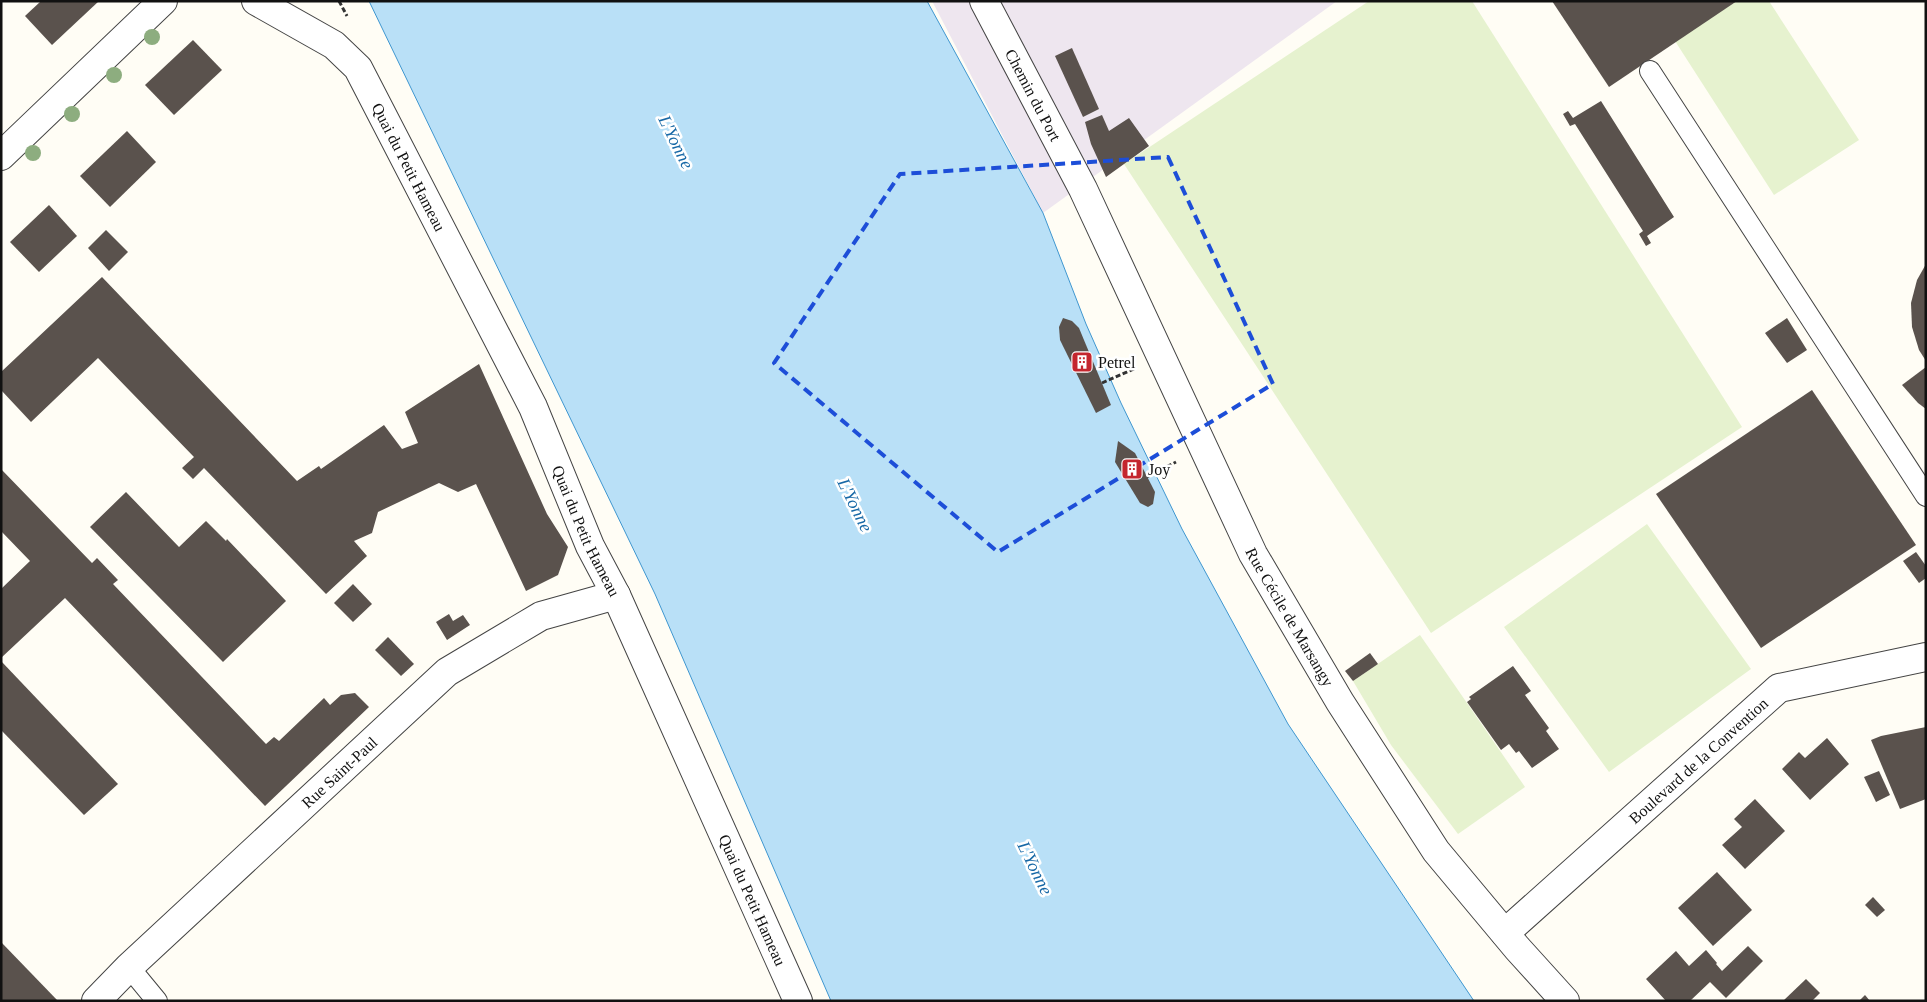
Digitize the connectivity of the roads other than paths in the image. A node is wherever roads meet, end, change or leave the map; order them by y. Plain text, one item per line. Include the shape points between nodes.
1 (163, 1) edge
2 (256, 1) edge
3 (984, 1) edge
4 (1650, 71) dead end
5 (1, 156) edge
6 (1083, 189) joint
7 (1926, 496) edge
8 (616, 595) junction
9 (1926, 657) edge
10 (1505, 933) junction
11 (129, 967) junction
12 (96, 1001) edge
13 (157, 1001) edge
14 (798, 1001) edge
15 (1565, 1001) edge

1 - 5 street
2 - 8 street, Quai du Petit Hameau via 334,45 358,68 533,407 590,546
3 - 6 street, Chemin du Port
4 - 7 lane
6 - 10 street, Rue Cécile de Marsangy via 1253,554 1340,702 1436,851
8 - 11 street, Rue Saint-Paul via 541,616 447,672
8 - 14 street, Quai du Petit Hameau
9 - 10 street, Boulevard de la Convention via 1779,688
10 - 15 street, Rue Cécile de Marsangy
11 - 12 street, Rue Saint-Paul
11 - 13 lane

